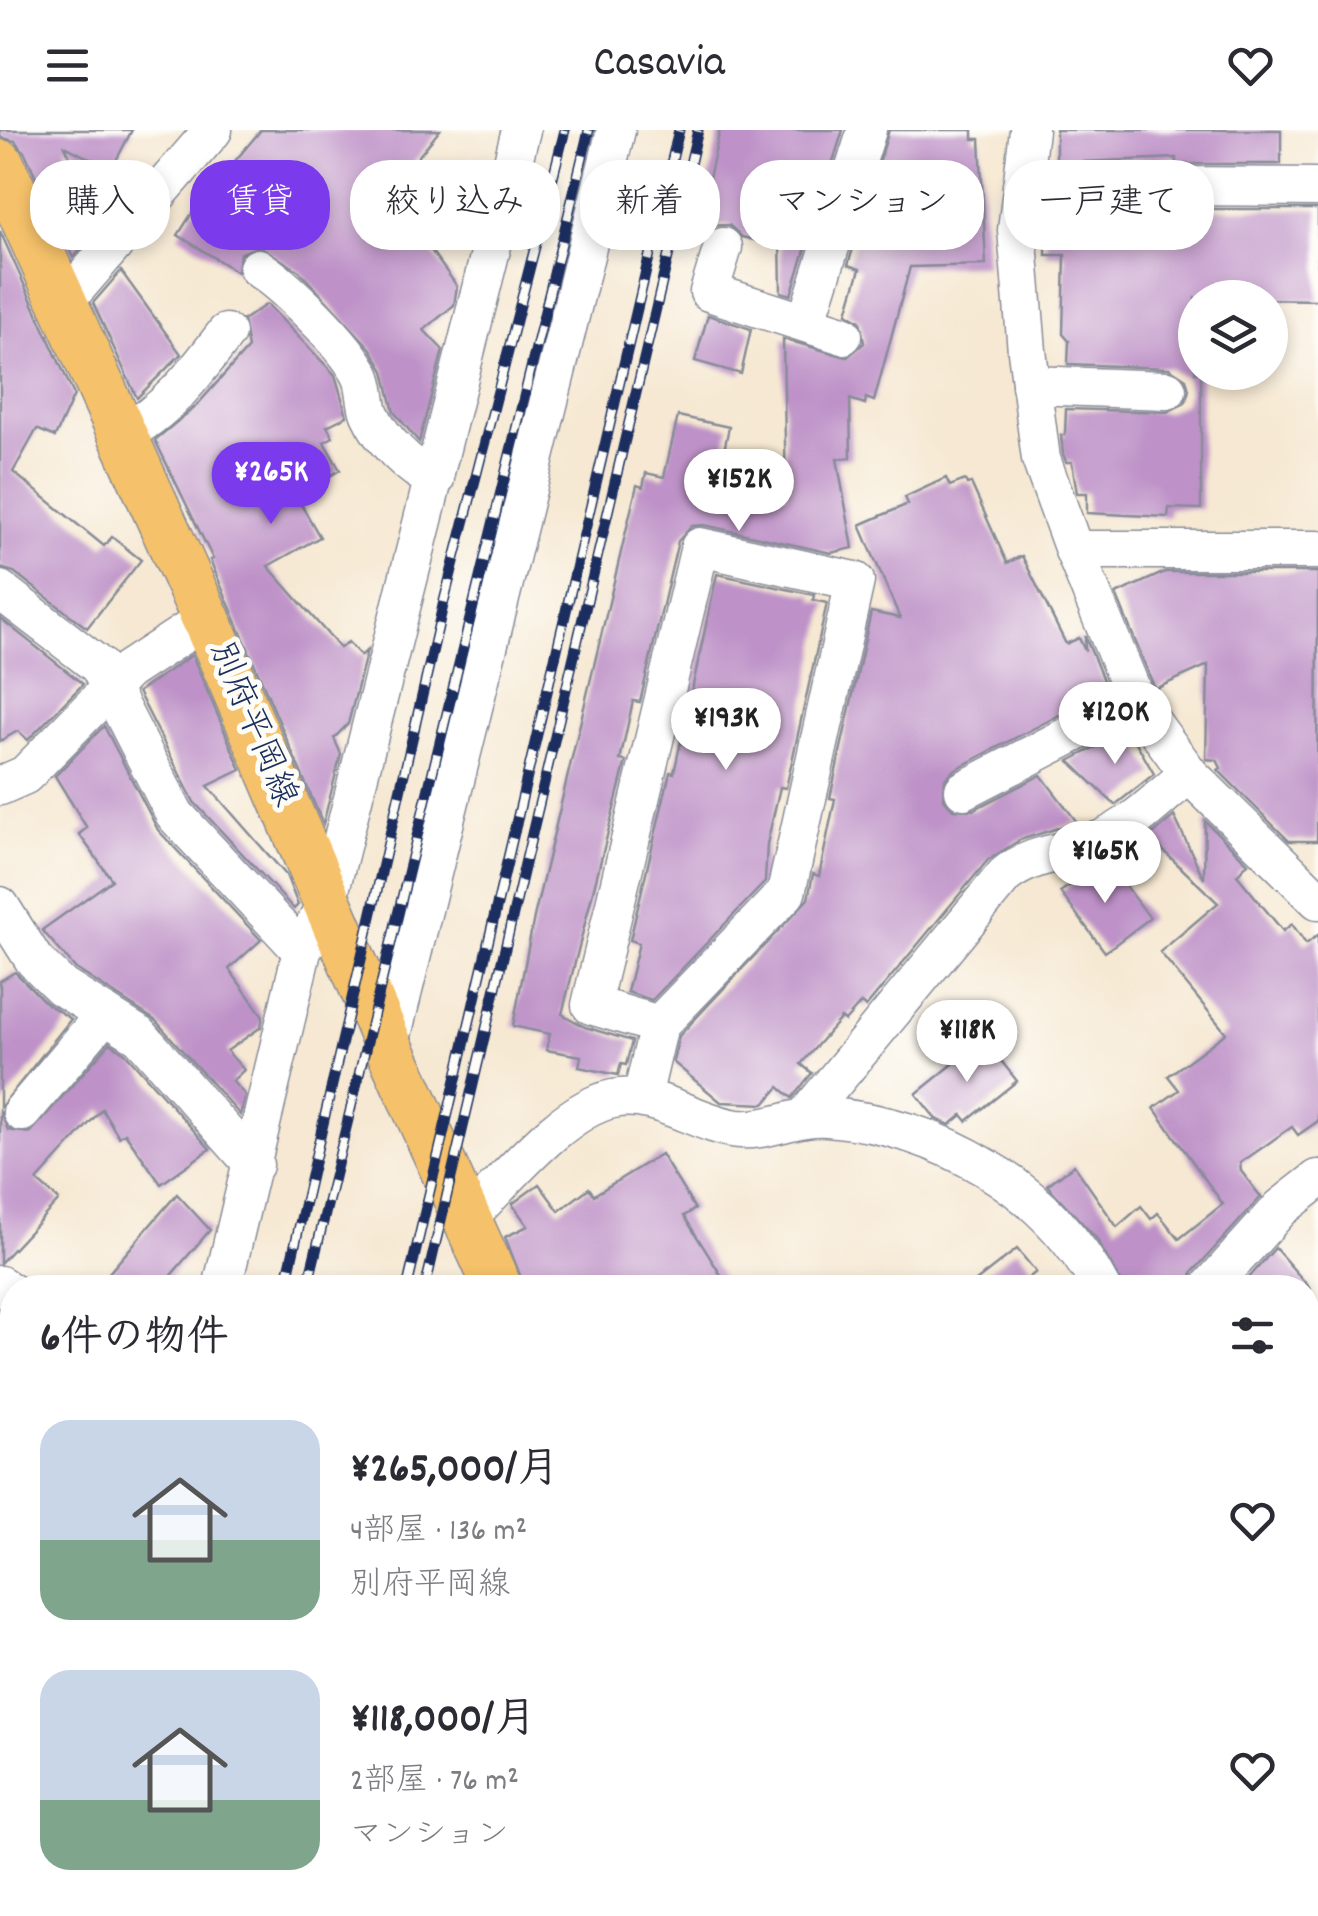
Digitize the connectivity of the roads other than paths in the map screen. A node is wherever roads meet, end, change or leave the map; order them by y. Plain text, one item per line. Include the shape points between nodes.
1 (213, 130) edge
2 (521, 130) edge
3 (616, 130) edge
4 (867, 130) edge
5 (1028, 130) edge
6 (1025, 160) edge
7 (0, 164) edge
8 (1214, 187) edge
9 (1318, 187) edge
10 (723, 247) dead end
11 (1019, 250) edge
12 (258, 268) dead end
13 (63, 303) junction
14 (806, 323) junction
15 (226, 333) dead end
16 (844, 335) dead end
17 (1032, 385) junction
18 (1167, 390) dead end
19 (122, 434) junction
20 (435, 479) junction
21 (1074, 550) junction
22 (1318, 550) edge
23 (0, 590) edge
24 (206, 619) junction
25 (109, 688) junction
26 (1136, 701) junction
27 (1189, 774) junction
28 (0, 786) edge
29 (964, 790) dead end
30 (1318, 900) edge
31 (327, 902) junction
32 (0, 906) edge
33 (302, 951) junction
34 (105, 1014) junction
35 (658, 1025) junction
36 (389, 1047) junction
37 (642, 1098) junction
38 (22, 1112) dead end
39 (804, 1118) junction
40 (254, 1165) junction
41 (1318, 1179) edge
42 (467, 1218) junction
43 (225, 1275) edge
44 (492, 1275) edge
45 (1094, 1275) edge
46 (1221, 1275) edge

1 - 13 street
2 - 20 street
3 - 36 street
4 - 14 street
5 - 6 street
7 - 13 main road, 別府平岡線
8 - 9 street
10 - 14 street via 709,292
11 - 17 street
12 - 20 street via 297,281 362,376 370,415 415,471
13 - 19 main road, 別府平岡線
14 - 16 street
15 - 19 street via 168,401
17 - 18 street
17 - 21 street via 1041,460
19 - 24 main road, 別府平岡線
20 - 31 street
21 - 22 street
21 - 26 street
23 - 25 street via 99,666
24 - 25 street
24 - 31 main road, 別府平岡線
25 - 28 street via 26,775
25 - 33 street via 175,815
26 - 27 street
26 - 29 street
27 - 30 street
27 - 39 street via 1116,832 1038,854 1005,874
31 - 33 street
31 - 36 main road, 別府平岡線
32 - 34 street via 34,960
33 - 40 street
34 - 38 street
34 - 40 street via 165,1061
35 - 35 street via 786,892 854,581 700,547 591,1005
35 - 37 street
36 - 42 main road, 別府平岡線
37 - 39 street via 744,1130
37 - 42 street via 614,1098 571,1118
39 - 45 street via 843,1119 943,1143 1000,1175
40 - 43 street
41 - 46 street via 1281,1208
42 - 44 main road, 別府平岡線

